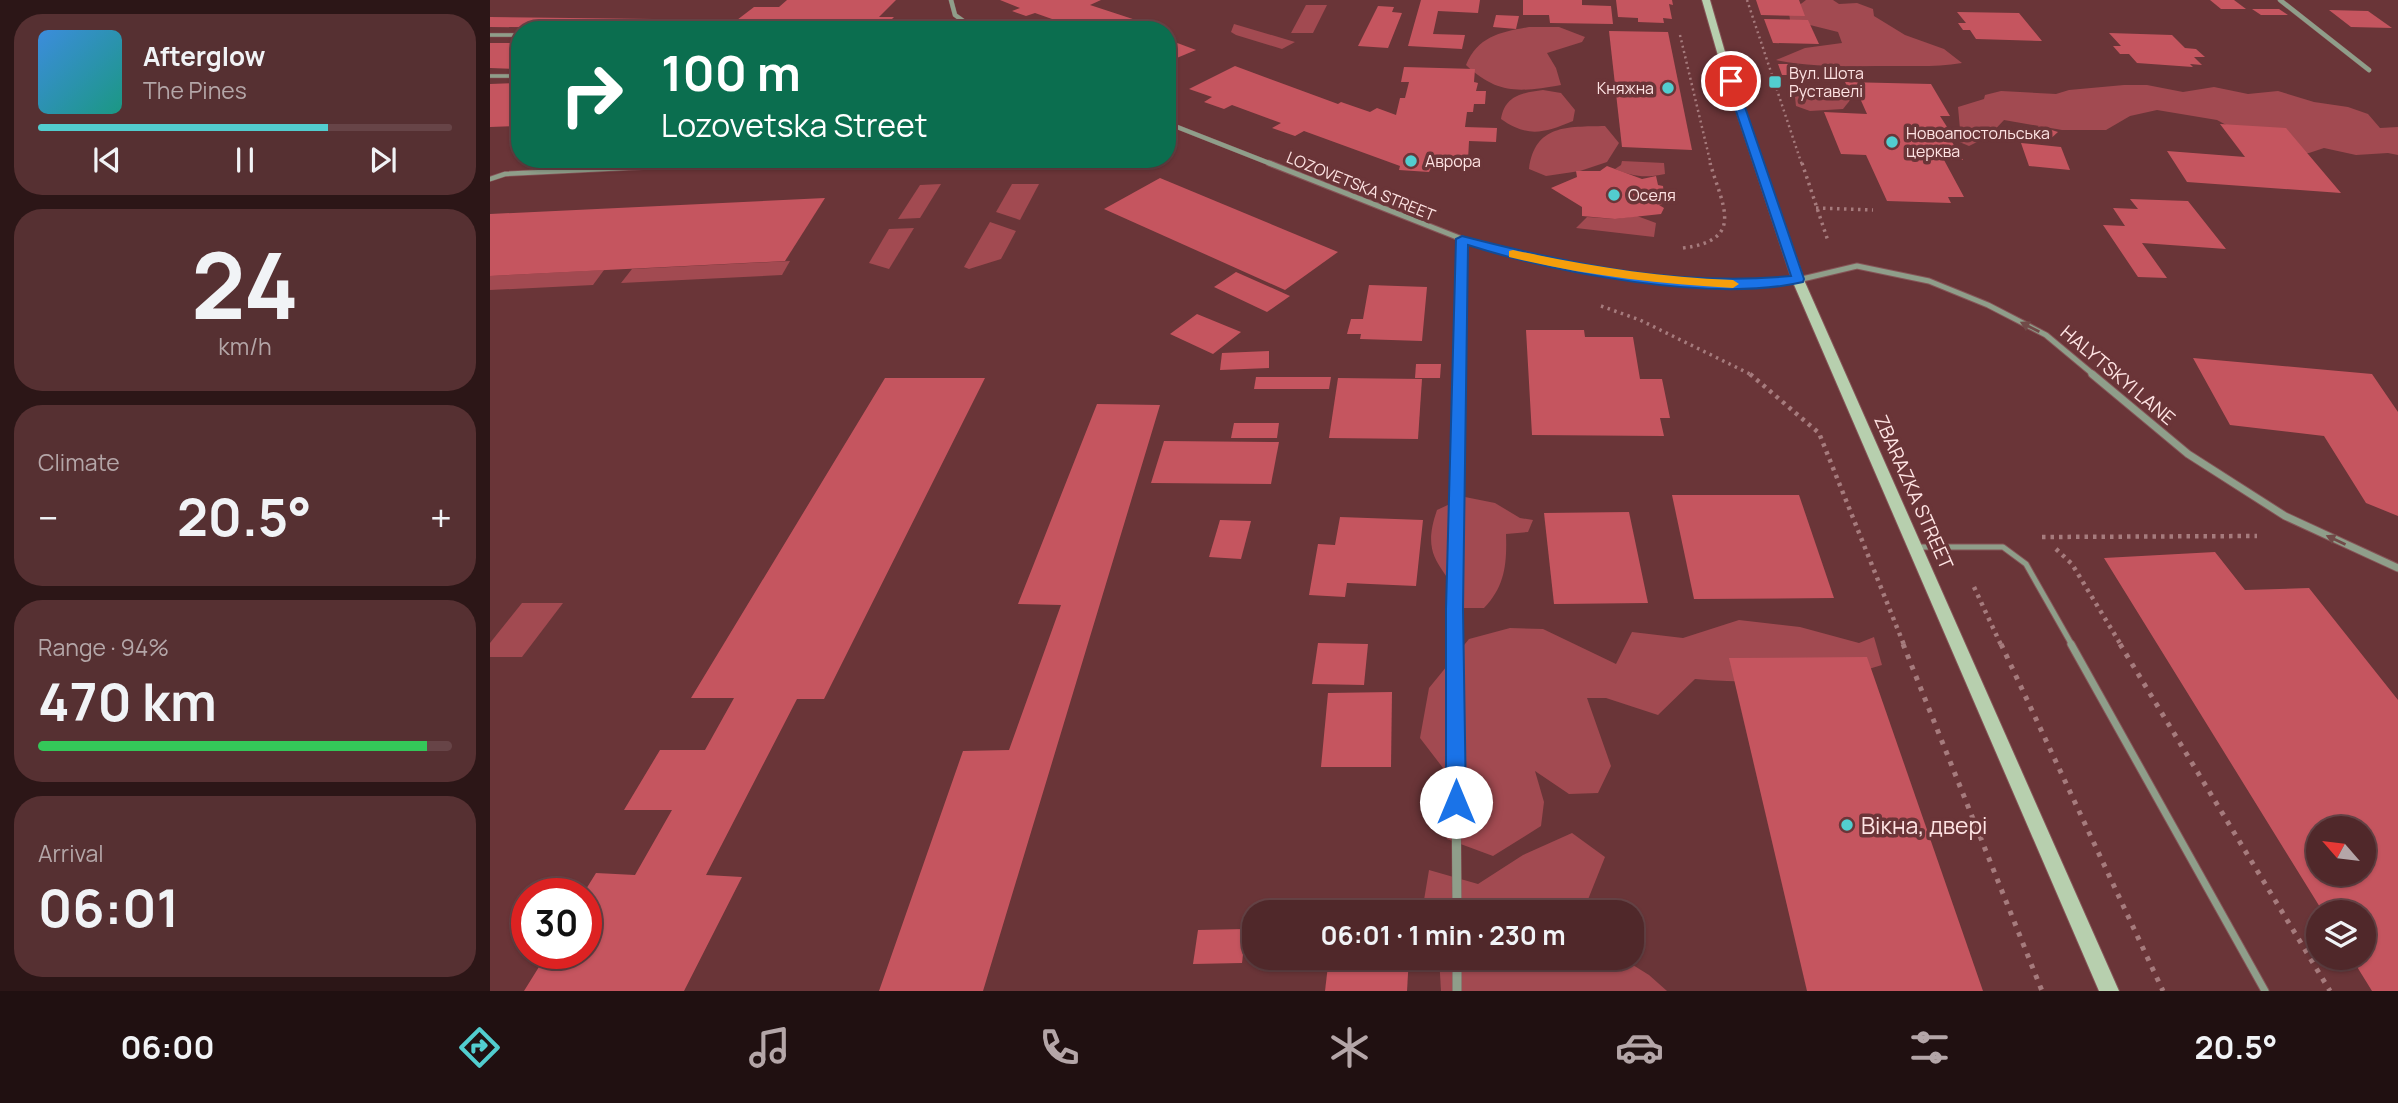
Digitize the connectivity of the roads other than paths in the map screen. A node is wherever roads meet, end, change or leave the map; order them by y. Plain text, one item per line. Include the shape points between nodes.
1 (951, 0) edge
2 (1706, 0) edge
3 (2280, 0) edge
4 (963, 21) edge
5 (490, 35) edge
6 (511, 36) edge
7 (2369, 70) dead end
8 (490, 76) edge
9 (511, 76) edge
10 (1176, 127) edge
11 (627, 168) edge
12 (490, 179) edge
13 (1462, 239) junction
14 (1798, 279) junction
15 (1916, 547) junction
16 (2398, 568) edge
17 (1457, 900) edge
18 (1457, 970) edge
19 (1457, 991) edge
20 (2109, 991) edge
21 (2264, 991) edge

1 - 4 street via 955,15
2 - 14 main road, ZBARAZKA STREET
3 - 7 street
5 - 6 lane
8 - 9 lane
10 - 13 street, LOZOVETSKA STREET
11 - 12 lane via 505,174
13 - 14 street, LOZOVETSKA STREET via 1582,269 1663,281 1745,284
13 - 17 street via 1454,609
14 - 15 main road, ZBARAZKA STREET
16 -> 14 street, HALYTSKYI LANE via 2285,516 2188,454 2046,335 1988,305 1929,281 1857,266
15 - 20 main road, ZBARAZKA STREET
15 - 21 lane via 2003,547 2026,564
18 - 19 street

